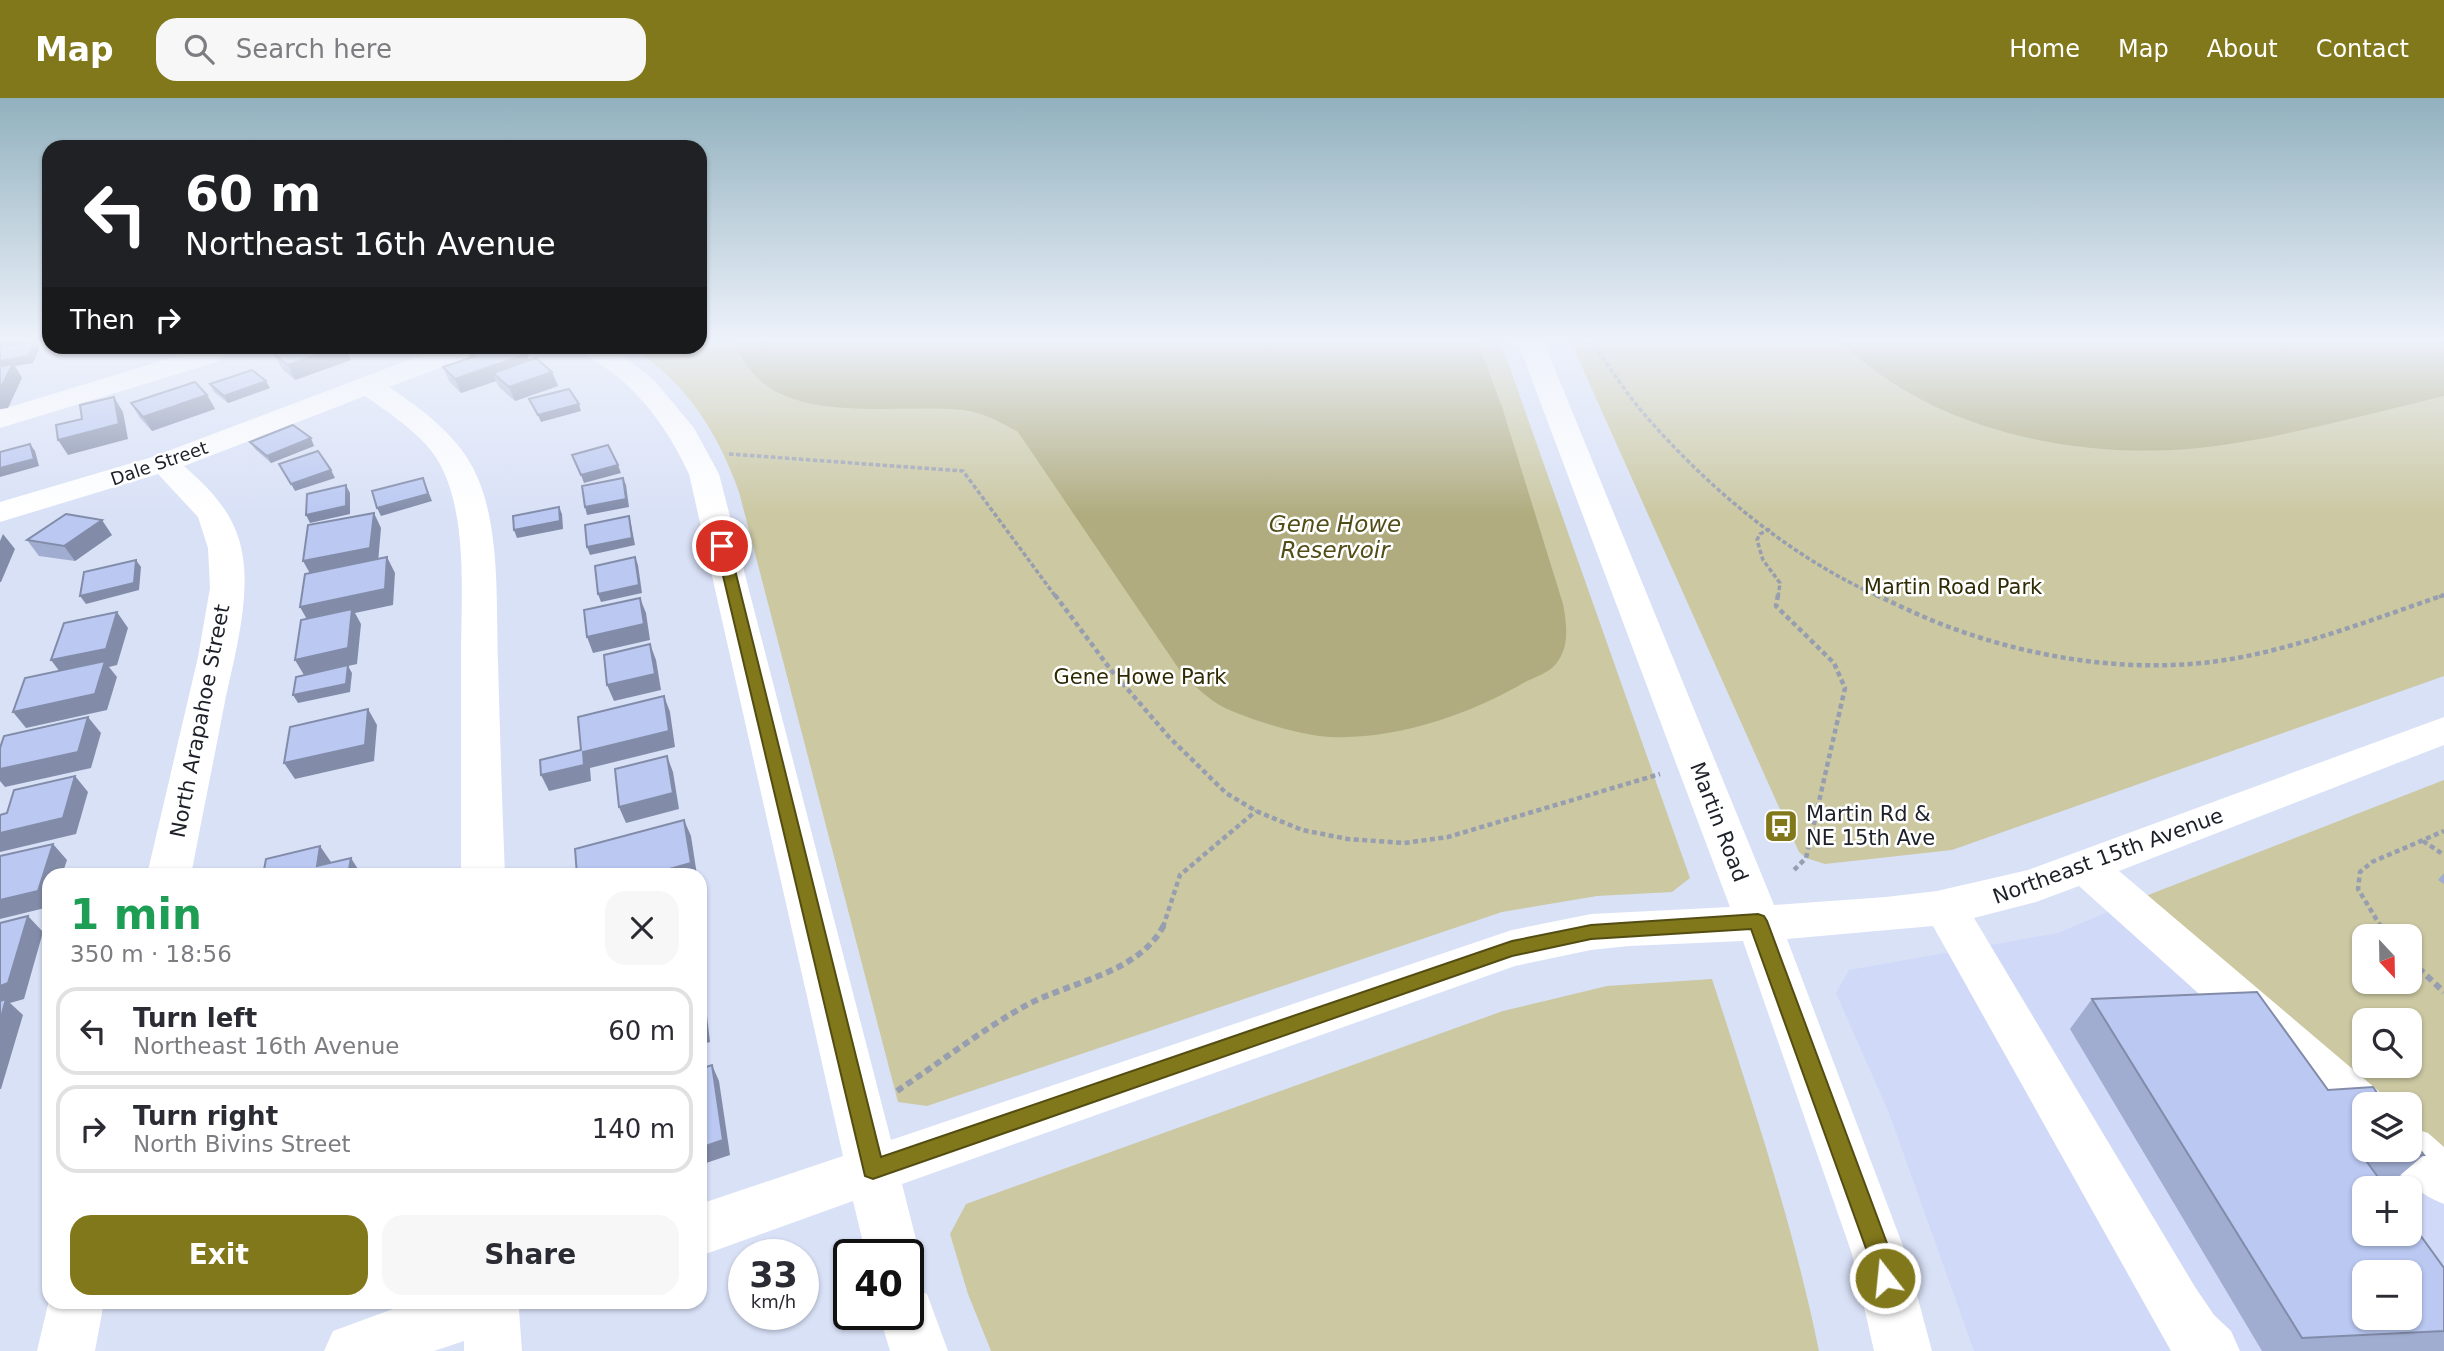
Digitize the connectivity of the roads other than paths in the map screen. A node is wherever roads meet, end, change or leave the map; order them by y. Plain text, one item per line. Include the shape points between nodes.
1 (68, 398) edge
2 (336, 398) edge
3 (387, 398) edge
4 (657, 398) edge
5 (1553, 398) edge
6 (0, 419) edge
7 (163, 463) junction
8 (0, 512) edge
9 (2444, 730) edge
10 (2086, 867) junction
11 (171, 868) edge
12 (483, 868) edge
13 (1946, 909) junction
14 (1758, 921) junction
15 (2352, 1100) edge
16 (2422, 1161) edge
17 (873, 1169) junction
18 (2444, 1180) edge
19 (707, 1228) edge
20 (889, 1239) edge
21 (75, 1309) edge
22 (492, 1315) edge
23 (912, 1330) edge
24 (66, 1351) edge
25 (353, 1351) edge
26 (919, 1351) edge
27 (1903, 1351) edge
28 (2211, 1351) edge

1 - 6 street
2 - 7 street, Dale Street
3 - 12 street via 411,415 452,458 472,521 478,568
4 - 17 street via 690,443 704,474
5 - 14 street, Martin Road
7 - 8 street, Dale Street
7 - 11 street, North Arapahoe Street via 215,515 225,548 227,588
9 - 10 street, Northeast 15th Avenue
10 - 13 street, Northeast 15th Avenue via 1991,900
10 - 15 street
13 - 14 street, Northeast 15th Avenue
13 - 28 street via 2175,1307
14 - 17 street, Northeast 15th Avenue via 1591,932 1512,948
14 - 27 street, Martin Road via 1879,1254
16 - 18 street
17 - 19 street, Northeast 15th Avenue
17 - 20 street
21 - 24 street
22 - 25 street
23 - 26 street

